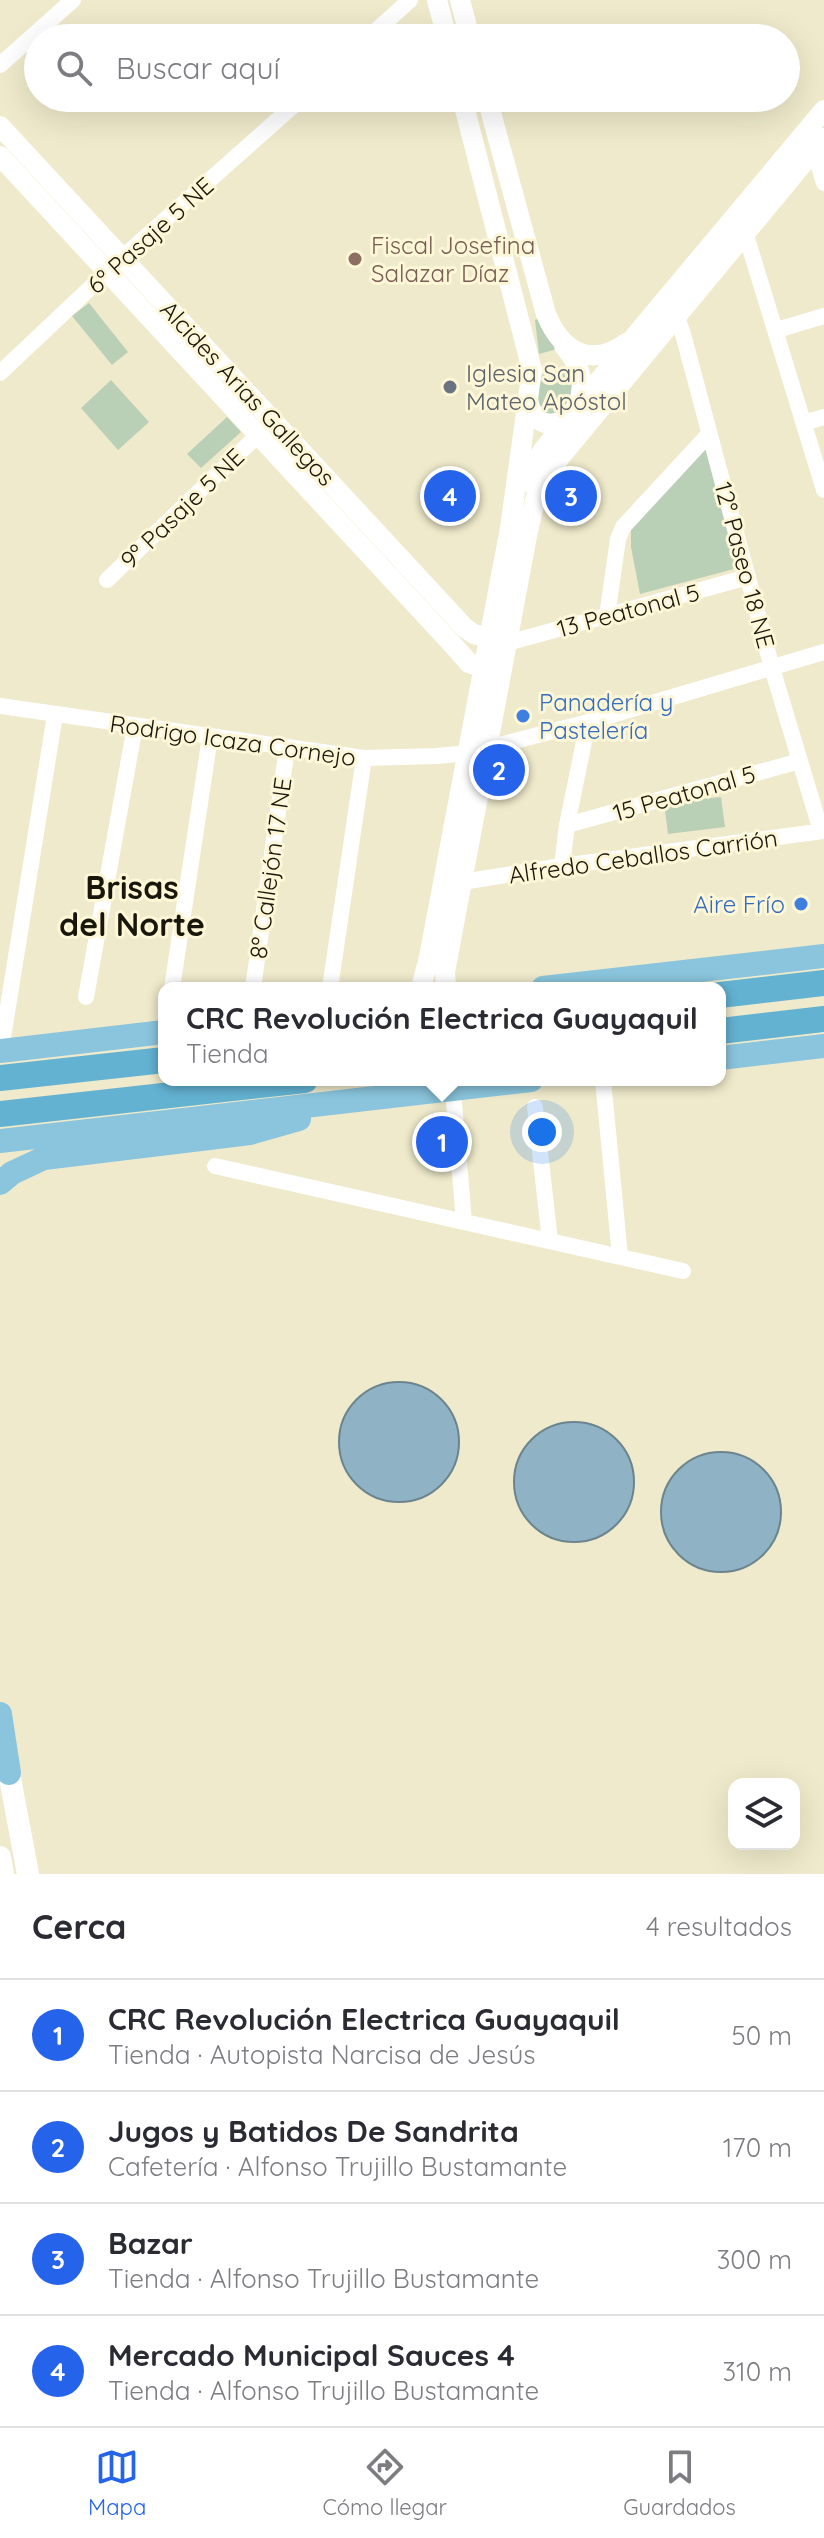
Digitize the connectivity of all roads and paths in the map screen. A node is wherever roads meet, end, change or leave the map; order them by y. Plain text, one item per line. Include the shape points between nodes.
1 (73, 0) edge
2 (410, 0) edge
3 (437, 0) edge
4 (460, 0) edge
5 (46, 24) edge
6 (383, 24) edge
7 (443, 24) edge
8 (466, 24) edge
9 (24, 44) edge
10 (0, 65) edge
11 (824, 110) edge
12 (286, 112) edge
13 (466, 112) edge
14 (491, 112) edge
15 (0, 126) edge
16 (819, 144) edge
17 (0, 156) edge
18 (824, 183) edge
19 (745, 232) junction
20 (115, 265) junction
21 (670, 308) junction
22 (824, 316) edge
23 (777, 330) junction
24 (635, 336) junction
25 (574, 351) junction
26 (532, 370) junction
27 (0, 373) edge
28 (528, 399) junction
29 (578, 408) junction
30 (824, 417) edge
31 (804, 423) junction
32 (709, 434) junction
33 (258, 435) junction
34 (824, 490) edge
35 (515, 496) junction
36 (748, 577) junction
37 (107, 580) dead end
38 (607, 616) junction
39 (498, 641) junction
40 (824, 652) edge
41 (484, 668) junction
42 (772, 668) junction
43 (0, 706) edge
44 (55, 715) junction
45 (588, 722) junction
46 (135, 726) junction
47 (210, 737) junction
48 (287, 748) junction
49 (478, 751) junction
50 (364, 758) junction
51 (800, 761) junction
52 (567, 825) junction
53 (822, 831) edge
54 (562, 866) junction
55 (462, 882) junction
56 (824, 956) edge
57 (173, 982) edge
58 (254, 982) edge
59 (331, 982) edge
60 (423, 982) edge
61 (446, 982) edge
62 (596, 982) edge
63 (824, 983) edge
64 (726, 994) edge
65 (86, 997) dead end
66 (824, 1019) edge
67 (726, 1030) edge
68 (158, 1033) edge
69 (824, 1046) edge
70 (1, 1050) edge
71 (726, 1057) edge
72 (158, 1061) edge
73 (0, 1078) edge
74 (251, 1086) edge
75 (484, 1086) edge
76 (604, 1086) edge
77 (453, 1090) junction
78 (362, 1100) junction
79 (535, 1107) dead end
80 (0, 1114) edge
81 (0, 1141) edge
82 (215, 1166) dead end
83 (0, 1183) edge
84 (464, 1222) junction
85 (550, 1241) junction
86 (620, 1256) junction
87 (683, 1271) dead end
88 (0, 1714) edge
89 (0, 1730) edge
90 (9, 1773) junction
91 (0, 1857) edge
92 (3, 1874) edge
93 (28, 1874) edge

1 - 5 street
2 - 6 street
3 - 7 street
4 - 8 street
9 - 10 street
11 - 21 street
12 - 20 street, 6º Pasaje 5 NE
13 - 26 street
14 - 25 street via 546,314 552,329
15 - 20 street, Alcides Arias Gallegos
16 - 18 street
16 - 19 street
17 - 20 street, Alcides Arias Gallegos
19 - 21 street
19 - 23 street
20 - 27 street, 6º Pasaje 5 NE
20 - 33 street, Alcides Arias Gallegos
20 - 39 street, Alcides Arias Gallegos via 465,628
21 - 24 street
21 - 32 street, 12° Paseo 18 NE
21 - 39 street via 543,482
22 - 23 street
23 - 31 street
24 - 25 street via 614,350
24 - 29 street
25 - 26 street
25 - 29 street via 582,386
26 - 28 street
28 - 29 street via 534,414 548,423 565,420
28 - 35 street
29 - 35 street via 524,475
30 - 31 street
31 - 34 street
32 - 36 street, 12° Paseo 18 NE
32 - 38 street via 623,527
33 - 37 street, 9º Pasaje 5 NE
33 - 41 street, Alcides Arias Gallegos via 469,663
35 - 39 street
36 - 38 street, 13 Peatonal 5
36 - 42 street, 12° Paseo 18 NE
38 - 39 street, 13 Peatonal 5
39 - 41 street
39 - 49 street
40 - 42 street, Rodrigo Icaza Cornejo
41 - 49 street
42 - 45 street, Rodrigo Icaza Cornejo
42 - 51 street, 12° Paseo 18 NE
43 - 44 street, Rodrigo Icaza Cornejo
44 - 46 street, Rodrigo Icaza Cornejo
44 - 70 street
45 - 49 street, Rodrigo Icaza Cornejo
45 - 52 street
46 - 47 street, Rodrigo Icaza Cornejo
46 - 65 street
47 - 48 street, Rodrigo Icaza Cornejo
47 - 57 street
48 - 50 street, Rodrigo Icaza Cornejo
48 - 58 street, 8º Callejón 17 NE
49 - 50 street, Rodrigo Icaza Cornejo
49 - 55 street
49 - 60 street
50 - 59 street
51 - 52 street, 15 Peatonal 5
51 - 53 street, 12° Paseo 18 NE
52 - 54 street
53 - 54 street, Alfredo Ceballos Carrión
54 - 55 street, Alfredo Ceballos Carrión
55 - 61 street
56 - 62 main road
63 - 64 highway
66 - 67 highway
68 - 70 main road
69 - 71 main road
72 - 73 highway
74 - 80 highway
75 - 77 main road
76 - 86 street
77 - 78 main road
77 - 84 street
78 - 81 main road
78 - 83 main road via 250,1133 44,1158
79 - 85 street
82 - 84 street
84 - 85 street
85 - 86 street
86 - 87 street
88 - 90 main road
89 - 90 main road
90 - 93 main road
91 - 92 main road

